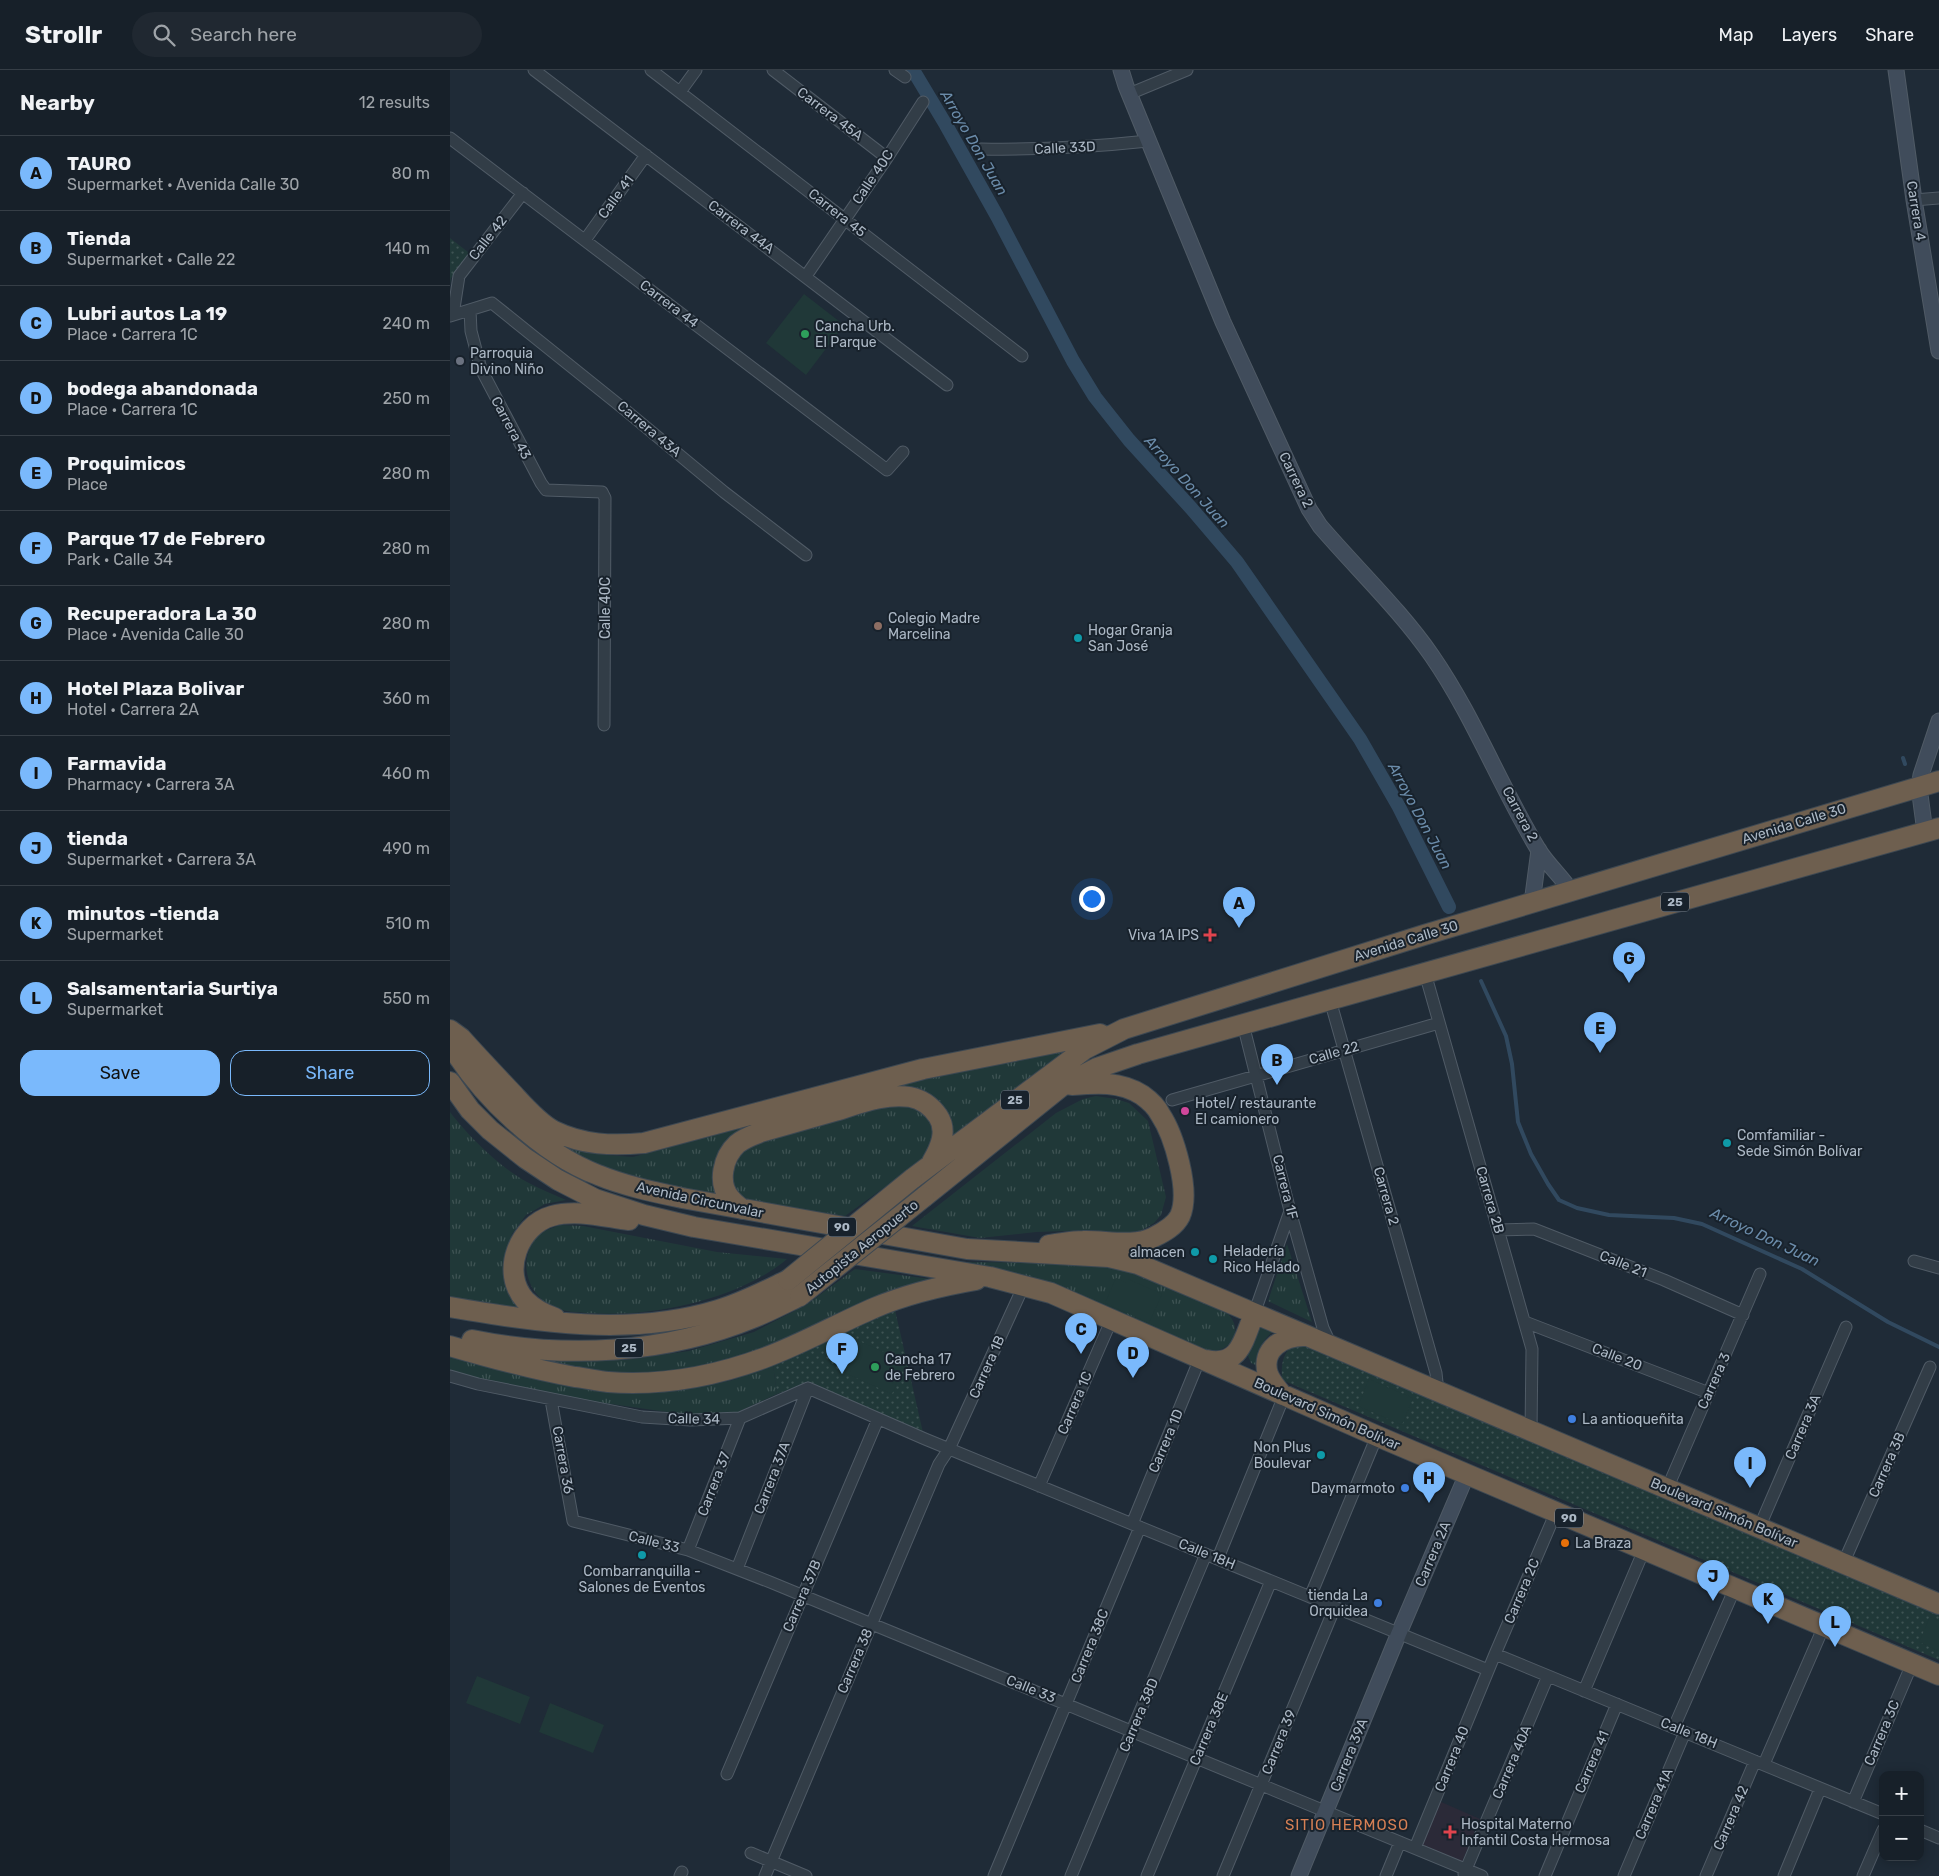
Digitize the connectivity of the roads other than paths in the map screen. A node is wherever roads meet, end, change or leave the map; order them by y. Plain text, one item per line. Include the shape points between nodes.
1 (534, 70) edge
2 (651, 70) edge
3 (696, 70) edge
4 (773, 70) edge
5 (895, 70) edge
6 (1121, 70) edge
7 (1187, 70) edge
8 (1896, 70) edge
9 (905, 77) dead end
10 (680, 92) junction
11 (1129, 94) junction
12 (923, 102) dead end
13 (450, 138) edge
14 (1148, 141) junction
15 (981, 149) dead end
16 (646, 155) junction
17 (887, 158) junction
18 (523, 193) junction
19 (1939, 198) edge
20 (1914, 200) junction
21 (845, 219) junction
22 (585, 240) junction
23 (806, 276) junction
24 (492, 304) joint
25 (470, 310) junction
26 (451, 315) edge
27 (1939, 351) edge
28 (1022, 356) dead end
29 (948, 385) dead end
30 (903, 452) dead end
31 (602, 492) joint
32 (806, 555) dead end
33 (1939, 720) edge
34 (604, 725) dead end
35 (1939, 781) edge
36 (1919, 787) junction
37 (1932, 830) edge
38 (1539, 850) junction
39 (1571, 891) junction
40 (1532, 903) junction
41 (1425, 973) junction
42 (1330, 1000) junction
43 (1439, 1023) junction
44 (1243, 1024) junction
45 (1124, 1029) junction
46 (450, 1030) edge
47 (450, 1043) edge
48 (1345, 1050) junction
49 (1257, 1076) junction
50 (450, 1082) edge
51 (1062, 1086) junction
52 (1172, 1100) dead end
53 (931, 1164) junction
54 (912, 1179) joint
55 (742, 1209) junction
56 (1290, 1210) junction
57 (694, 1227) junction
58 (1498, 1230) junction
59 (1002, 1250) junction
60 (1914, 1261) dead end
61 (1939, 1268) edge
62 (1760, 1274) dead end
63 (990, 1277) junction
64 (1024, 1284) junction
65 (450, 1307) edge
66 (1254, 1314) junction
67 (1743, 1315) junction
68 (1111, 1321) junction
69 (1524, 1322) junction
70 (568, 1324) junction
71 (1846, 1327) dead end
72 (450, 1335) edge
73 (1308, 1336) junction
74 (450, 1346) edge
75 (1332, 1347) junction
76 (1199, 1358) junction
77 (1930, 1367) dead end
78 (450, 1376) edge
79 (808, 1388) junction
80 (1438, 1392) junction
81 (1708, 1393) junction
82 (1283, 1395) junction
83 (552, 1400) junction
84 (740, 1418) junction
85 (878, 1419) junction
86 (1530, 1431) junction
87 (1377, 1436) junction
88 (949, 1449) junction
89 (1467, 1474) junction
90 (1039, 1486) junction
91 (1667, 1489) junction
92 (1556, 1512) junction
93 (574, 1521) joint
94 (1136, 1525) junction
95 (1759, 1528) junction
96 (688, 1550) junction
97 (1644, 1550) junction
98 (1206, 1554) junction
99 (1218, 1558) junction
100 (1843, 1564) junction
101 (737, 1569) junction
102 (1271, 1581) junction
103 (1735, 1588) junction
104 (802, 1594) junction
105 (1310, 1597) junction
106 (1937, 1599) edge
107 (1334, 1607) junction
108 (871, 1623) junction
109 (1824, 1626) junction
110 (1398, 1633) junction
111 (1495, 1654) junction
112 (1912, 1664) junction
113 (1488, 1670) junction
114 (1939, 1675) edge
115 (1548, 1676) junction
116 (1584, 1691) junction
117 (1067, 1703) junction
118 (1616, 1704) junction
119 (1680, 1729) junction
120 (1132, 1732) junction
121 (1197, 1758) junction
122 (1760, 1762) junction
123 (727, 1774) dead end
124 (1262, 1786) junction
125 (1820, 1789) junction
126 (1853, 1802) junction
127 (1326, 1812) junction
128 (1879, 1812) edge
129 (1924, 1832) edge
130 (1939, 1838) edge
131 (1879, 1839) edge
132 (1400, 1842) junction
133 (1415, 1848) junction
134 (751, 1853) dead end
135 (771, 1862) junction
136 (1465, 1873) edge
137 (765, 1876) edge
138 (806, 1876) edge
139 (994, 1876) edge
140 (1071, 1876) edge
141 (1146, 1876) edge
142 (1223, 1876) edge
143 (1299, 1876) edge
144 (1386, 1876) edge
145 (1482, 1876) edge
146 (1545, 1876) edge
147 (1624, 1876) edge
148 (1706, 1876) edge
149 (1784, 1876) edge
150 (1863, 1876) edge

1 - 16 street, Carrera 44A
2 - 10 street, Carrera 45
3 - 10 street
4 - 17 street, Carrera 45A
5 - 9 street
6 - 11 street, Carrera 2
7 - 11 street
8 - 20 street, Carrera 4
10 - 21 street, Carrera 45
11 - 14 street, Carrera 2
12 - 17 street, Calle 40C
13 - 18 street, Carrera 44
14 - 15 street, Calle 33D via 1086,148
14 - 38 street, Carrera 2 via 1223,322 1309,509 1320,526 1431,654
16 - 22 street, Calle 41
16 - 23 street, Carrera 44A
17 - 21 street, Calle 40C
18 - 22 street, Carrera 44
18 - 26 street, Calle 42 via 459,276
19 - 20 street
20 - 27 street, Carrera 4
21 - 23 street, Calle 40C
21 - 28 street, Carrera 45
22 - 30 street, Carrera 44 via 887,470
23 - 29 street, Carrera 44A
24 - 25 street, Calle 42
24 - 32 street, Carrera 43A
25 - 26 street, Calle 42
25 - 31 street, Carrera 43 via 471,331 481,369 546,490
31 - 34 street, Calle 40C via 605,498
33 - 36 street
35 - 36 highway, Avenida Calle 30 / 25
36 - 37 street
36 - 39 highway, Avenida Calle 30 / 25
37 - 41 highway, 25
38 - 39 street, Carrera 2
38 - 40 street, Carrera 2
39 - 40 highway, Avenida Calle 30 / 25
40 - 45 highway, Avenida Calle 30 / 25
41 - 42 highway, 25
41 - 43 street, Carrera 2B
42 - 44 highway, 25
42 - 48 street, Carrera 2
43 - 48 street, Calle 22
43 - 58 street, Carrera 2B
44 - 49 street, Carrera 1F
44 - 51 highway, 25 via 1138,1054 1098,1068
45 - 46 highway via 923,1069 644,1143 618,1146 572,1139 552,1130 528,1110
45 - 53 highway, Avenida Calle 30 / 25 via 1085,1049
47 - 55 highway, Avenida Circunvalar / 90 via 490,1096 521,1128 565,1158 597,1175 644,1190
48 - 49 street, Calle 22
48 - 80 street, Carrera 2 via 1436,1373
49 - 52 street, Calle 22
49 - 56 street, Carrera 1F
50 - 57 highway, Avenida Circunvalar / 90 via 470,1110 490,1130 558,1180 617,1207
51 - 59 highway via 1104,1083 1122,1086 1154,1105 1168,1128 1180,1173 1183,1193 1180,1215 1168,1229 1141,1242 1081,1241
51 - 72 highway, Autopista Aeropuerto / 25, bridge via 800,1296 754,1317 707,1334 658,1345 608,1351 558,1352 508,1347
53 - 54 highway, Avenida Calle 30 / 25
53 - 55 highway via 943,1132 932,1109 911,1097 868,1101 761,1132 737,1144 727,1158 723,1178 725,1190
54 - 70 highway, Autopista Aeropuerto / 25, bridge via 788,1280 754,1297 681,1320 644,1325
55 - 59 highway, Avenida Circunvalar / 90 via 967,1250
56 - 66 street
56 - 75 street, Carrera 1F via 1323,1328
57 - 63 highway, Avenida Circunvalar / 90
57 - 70 highway via 574,1213 551,1216 533,1226 523,1237 514,1258 517,1286 533,1306
58 - 67 street, Calle 21 via 1534,1229
58 - 69 street, Carrera 2B
59 - 66 highway, Boulevard Simón Bolívar / 90 via 1109,1258 1138,1264
60 - 61 street
62 - 67 street, Carrera 3
63 - 64 highway, Boulevard Simón Bolívar / 90
63 - 74 highway via 911,1295 874,1308 766,1357 696,1376 608,1382 513,1364
64 - 68 highway, Boulevard Simón Bolívar / 90 via 1052,1293
64 - 88 street, Carrera 1B
65 - 70 highway, Autopista Aeropuerto / 25
66 - 73 highway, Boulevard Simón Bolívar / 90
66 - 76 highway via 1241,1348 1235,1355 1216,1362
67 - 81 street, Carrera 3
68 - 76 highway, Boulevard Simón Bolívar / 90
68 - 90 street, Carrera 1C
69 - 81 street, Calle 20
69 - 86 street, Carrera 2B via 1532,1349
71 - 95 street, Carrera 3A
73 - 75 highway, Boulevard Simón Bolívar / 90
73 - 82 highway via 1283,1339 1269,1354 1269,1376
75 - 80 highway, Boulevard Simón Bolívar / 90
76 - 82 highway, Boulevard Simón Bolívar / 90
76 - 94 street, Carrera 1D
77 - 100 street, Carrera 3B
78 - 83 street, Calle 34
79 - 84 street, Calle 34
79 - 85 street
79 - 101 street, Carrera 37A
80 - 86 highway, Boulevard Simón Bolívar / 90
81 - 91 street, Carrera 3
82 - 87 highway, Boulevard Simón Bolívar / 90
82 - 99 street
83 - 84 street, Calle 34 via 642,1417
83 - 93 street, Carrera 36
84 - 96 street, Carrera 37
85 - 88 street, Calle 18H
85 - 104 street, Carrera 37B
86 - 91 highway, Boulevard Simón Bolívar / 90
87 - 89 highway, Boulevard Simón Bolívar / 90
87 - 105 street
88 - 90 street, Calle 18H
88 - 108 street, Carrera 38 via 938,1464
89 - 92 highway, Boulevard Simón Bolívar / 90
89 - 110 street, Carrera 2A
90 - 94 street, Calle 18H
91 - 95 highway, Boulevard Simón Bolívar / 90
92 - 97 highway, Boulevard Simón Bolívar / 90
92 - 111 street, Carrera 2C
93 - 96 street, Calle 33
94 - 98 street, Calle 18H
94 - 117 street, Carrera 38C
95 - 100 highway, Boulevard Simón Bolívar / 90
96 - 101 street, Calle 33
97 - 103 highway, Boulevard Simón Bolívar / 90
97 - 116 street
98 - 99 street, Calle 18H
98 - 120 street, Carrera 38D
99 - 102 street, Calle 18H
100 - 106 highway, Boulevard Simón Bolívar / 90
101 - 104 street, Calle 33
102 - 105 street, Calle 18H
102 - 121 street, Carrera 38E
103 - 109 highway, Boulevard Simón Bolívar / 90
103 - 119 street
104 - 108 street, Calle 33
104 - 123 street, Carrera 37B
105 - 107 street, Calle 18H
107 - 110 street, Calle 18H
107 - 124 street, Carrera 39
108 - 117 street, Calle 33
108 - 135 street, Carrera 38
109 - 112 highway, Boulevard Simón Bolívar / 90
109 - 122 street
110 - 113 street, Calle 18H
110 - 127 street, Carrera 39A
111 - 113 street, Carrera 2C
111 - 115 street, Calle 18H
112 - 114 highway, Boulevard Simón Bolívar / 90
112 - 126 street, Carrera 3C
113 - 133 street, Carrera 40
115 - 116 street, Calle 18H
115 - 136 street, Carrera 40A
116 - 118 street, Calle 18H
117 - 120 street, Calle 33
117 - 139 street, Carrera 38C
118 - 119 street, Calle 18H
118 - 146 street, Carrera 41
119 - 122 street, Calle 18H
119 - 147 street, Carrera 41A
120 - 121 street, Calle 33
120 - 140 street, Carrera 38D
121 - 124 street, Calle 33
121 - 141 street, Carrera 38E
122 - 125 street, Calle 18H
122 - 148 street, Carrera 42
124 - 127 street, Calle 33
124 - 142 street, Carrera 39
125 - 126 street, Calle 18H
125 - 149 street
126 - 128 street, Calle 18H
127 - 132 street, Calle 33
127 - 143 street, Carrera 39A
129 - 130 street
131 - 150 street
132 - 133 street, Calle 33
132 - 144 street
133 - 136 street, Calle 33
134 - 135 street
135 - 137 street, Carrera 38
135 - 138 street
136 - 145 street, Calle 33

